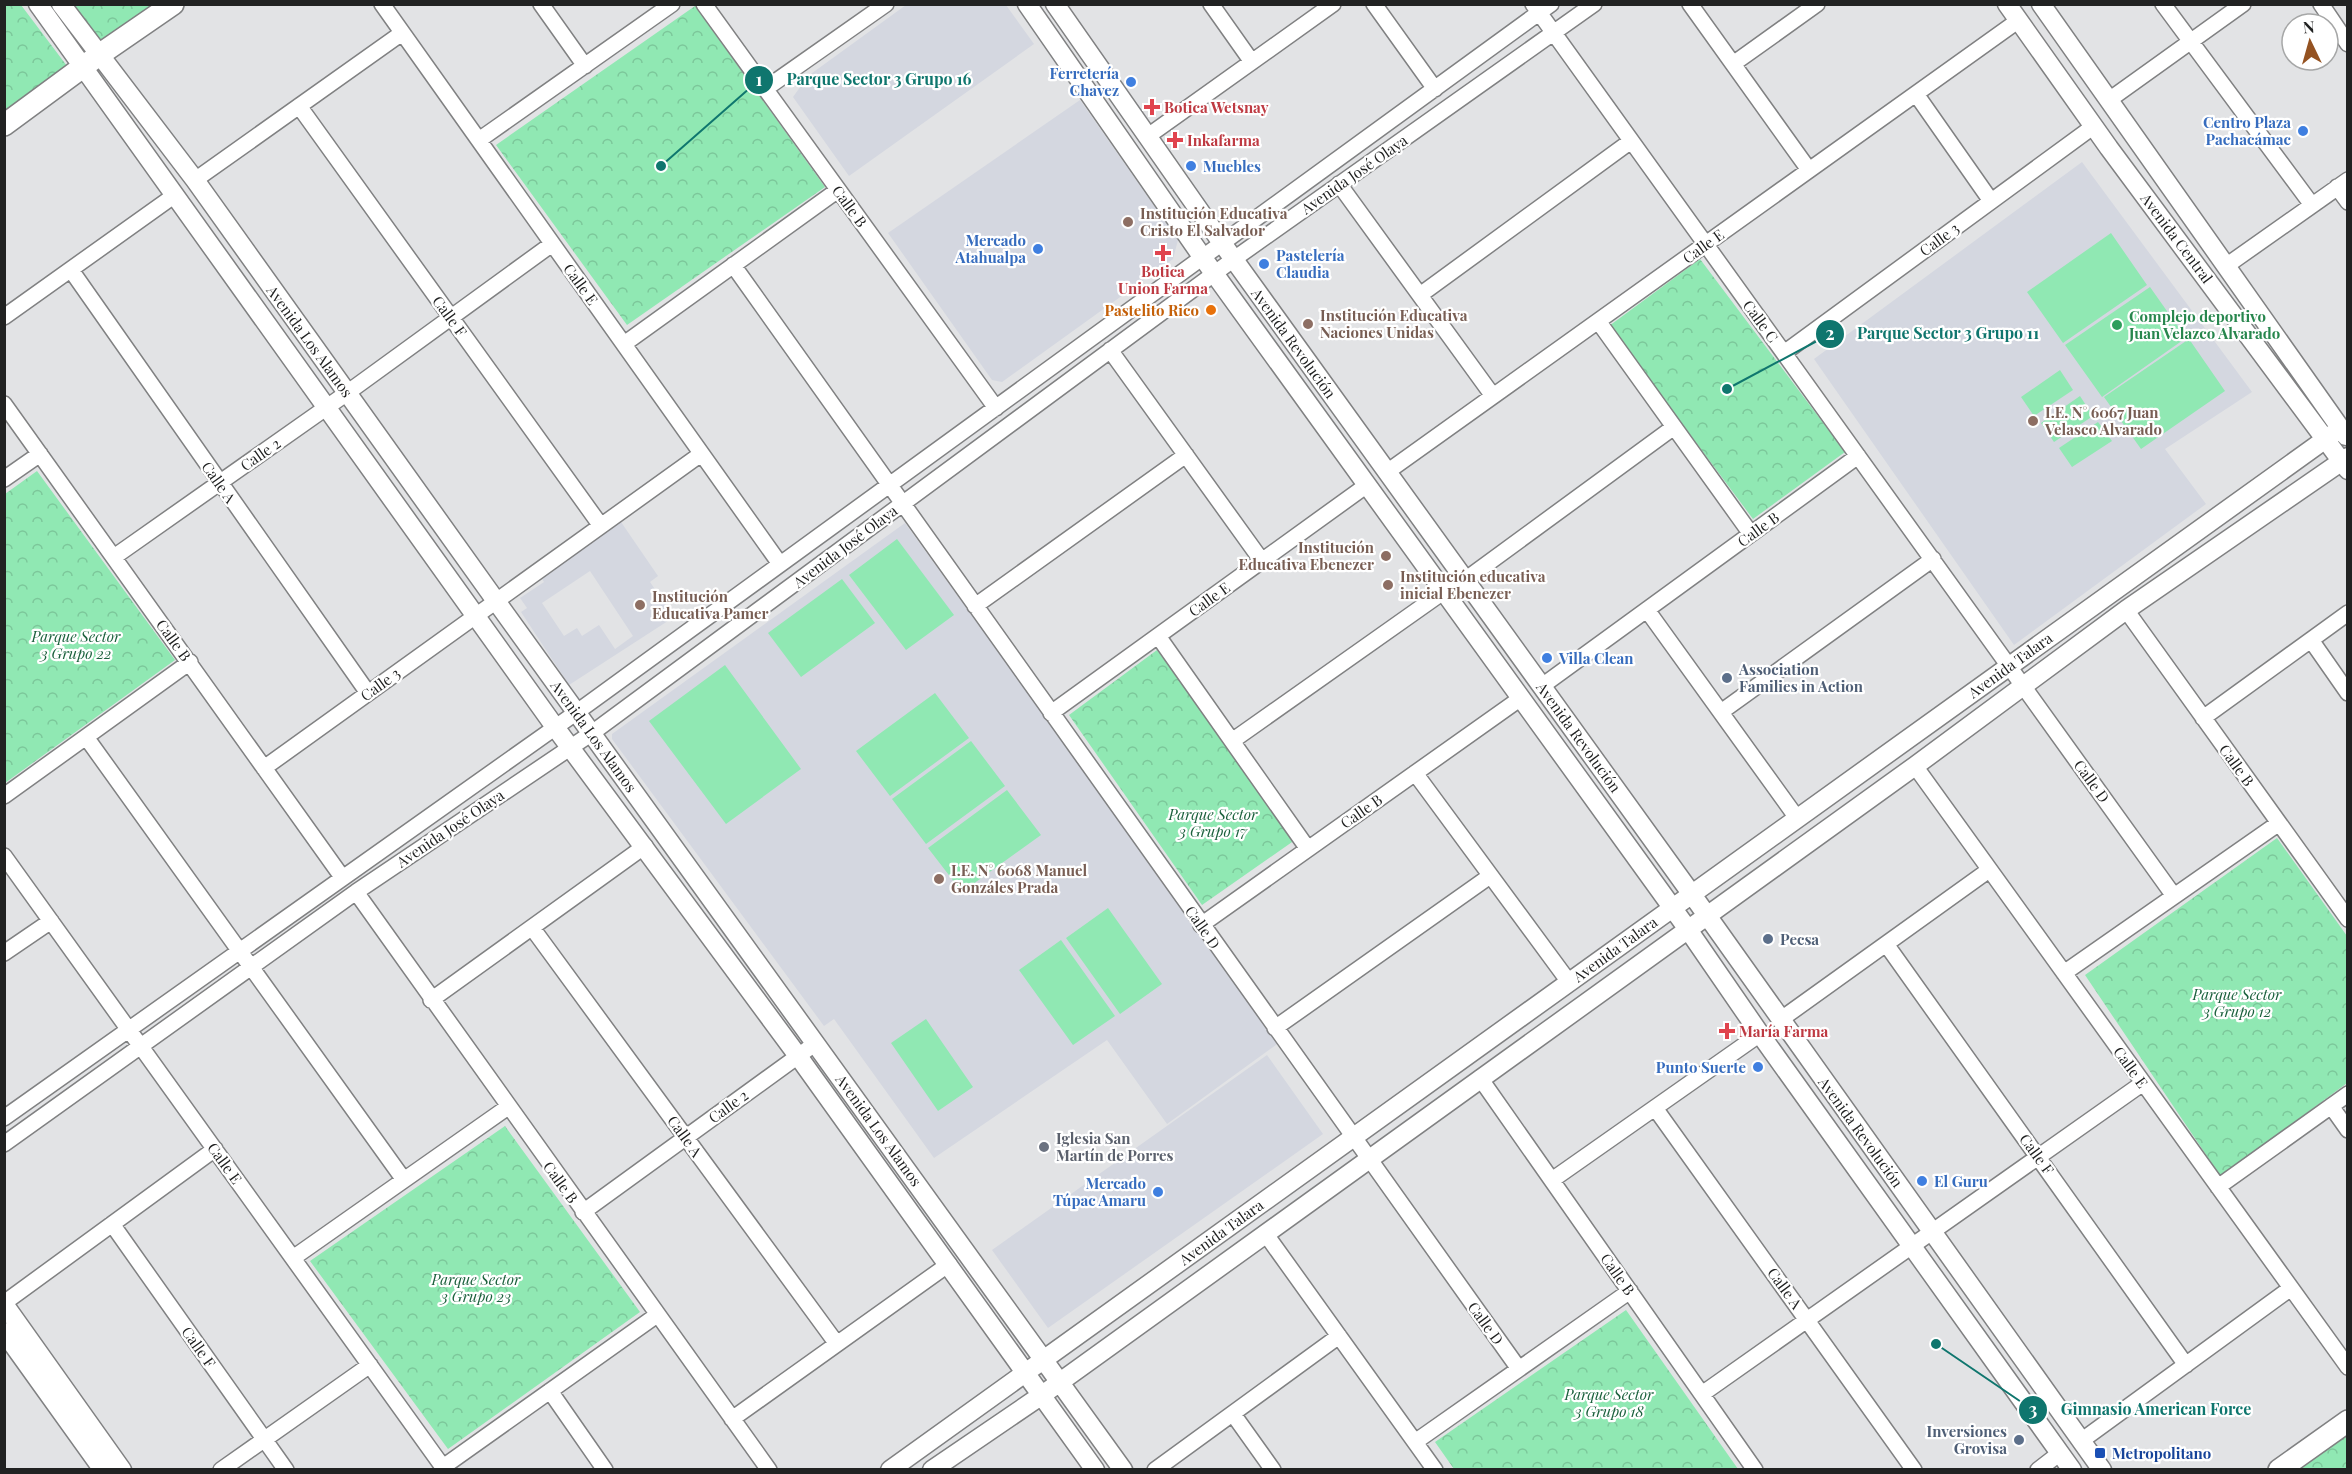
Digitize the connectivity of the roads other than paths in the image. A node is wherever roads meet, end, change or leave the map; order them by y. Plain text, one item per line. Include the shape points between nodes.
1 (38, 4) edge
2 (61, 4) edge
3 (173, 4) edge
4 (382, 4) edge
5 (541, 4) edge
6 (672, 4) edge
7 (704, 4) edge
8 (886, 4) edge
9 (1026, 4) edge
10 (1055, 4) edge
11 (1211, 4) edge
12 (1333, 4) edge
13 (1374, 4) edge
14 (1594, 4) edge
15 (1690, 4) edge
16 (1817, 4) edge
17 (2007, 4) edge
18 (2041, 4) edge
19 (2163, 4) edge
20 (2242, 4) edge
21 (2320, 4) edge
22 (1541, 7) edge
23 (868, 10) edge
24 (2019, 20) junction
25 (402, 33) junction
26 (1554, 34) junction
27 (2191, 42) junction
28 (2348, 44) edge
29 (99, 55) junction
30 (1252, 62) junction
31 (1733, 64) junction
32 (585, 66) junction
33 (82, 68) junction
34 (765, 89) junction
35 (1435, 89) junction
36 (1916, 94) junction
37 (2109, 100) junction
38 (298, 106) junction
39 (4, 125) edge
40 (2094, 126) junction
41 (1148, 136) junction
42 (479, 140) junction
43 (1631, 141) junction
44 (1809, 171) junction
45 (195, 180) junction
46 (1340, 184) junction
47 (2342, 184) edge
48 (838, 190) junction
49 (175, 195) junction
50 (1991, 201) junction
51 (2348, 202) edge
52 (2312, 205) junction
53 (1222, 243) junction
54 (552, 244) junction
55 (1705, 244) junction
56 (1203, 258) junction
57 (1234, 259) junction
58 (733, 266) junction
59 (2226, 266) junction
60 (71, 270) junction
61 (1215, 273) junction
62 (1420, 295) junction
63 (4, 317) edge
64 (451, 317) junction
65 (1598, 321) junction
66 (624, 344) junction
67 (1110, 350) junction
68 (1784, 353) junction
69 (347, 393) junction
70 (1493, 396) junction
71 (4, 404) edge
72 (327, 406) junction
73 (996, 408) junction
74 (1674, 427) junction
75 (2344, 433) edge
76 (2324, 439) junction
77 (40, 454) junction
78 (701, 454) junction
79 (1186, 455) junction
80 (1858, 456) junction
81 (2345, 463) edge
82 (1387, 472) junction
83 (4, 478) edge
84 (220, 482) junction
85 (889, 484) junction
86 (1367, 485) junction
87 (902, 503) junction
88 (601, 526) junction
89 (1751, 534) junction
90 (114, 557) junction
91 (1933, 559) junction
92 (1262, 561) junction
93 (780, 564) junction
94 (1465, 580) junction
95 (1443, 592) junction
96 (496, 601) junction
97 (975, 606) junction
98 (1647, 610) junction
99 (2126, 610) junction
100 (2348, 613) edge
101 (476, 615) junction
102 (1158, 636) junction
103 (2311, 640) junction
104 (190, 662) junction
105 (2010, 666) junction
106 (1542, 686) junction
107 (2024, 686) junction
108 (368, 693) junction
109 (2348, 693) edge
110 (1521, 698) junction
111 (577, 711) junction
112 (1721, 712) junction
113 (1051, 713) junction
114 (2203, 718) junction
115 (555, 727) junction
116 (592, 733) junction
117 (86, 737) junction
118 (1232, 741) junction
119 (571, 747) junction
120 (1915, 766) junction
121 (264, 768) junction
122 (1415, 773) junction
123 (4, 796) edge
124 (1797, 818) junction
125 (2279, 823) junction
126 (645, 846) junction
127 (1308, 849) junction
128 (4, 856) edge
129 (1989, 870) junction
130 (1490, 876) junction
131 (342, 877) junction
132 (356, 892) junction
133 (1692, 894) junction
134 (2174, 896) junction
135 (1673, 908) junction
136 (1706, 914) junction
137 (2348, 919) edge
138 (51, 921) junction
139 (1202, 925) junction
140 (1687, 928) junction
141 (533, 929) junction
142 (1886, 944) junction
143 (238, 951) junction
144 (4, 953) edge
145 (250, 967) junction
146 (2064, 973) junction
147 (1569, 982) junction
148 (431, 1000) junction
149 (1780, 1020) junction
150 (128, 1028) junction
151 (1275, 1028) junction
152 (1760, 1034) junction
153 (816, 1043) junction
154 (141, 1046) junction
155 (798, 1056) junction
156 (1480, 1078) junction
157 (2142, 1083) junction
158 (2348, 1094) edge
159 (2331, 1106) junction
160 (508, 1107) junction
161 (1655, 1108) junction
162 (4, 1118) edge
163 (2348, 1130) edge
164 (686, 1138) junction
165 (1353, 1138) junction
166 (4, 1144) edge
167 (215, 1149) junction
168 (2038, 1156) junction
169 (1368, 1160) junction
170 (404, 1180) junction
171 (1552, 1180) junction
172 (2218, 1187) junction
173 (583, 1212) junction
174 (112, 1224) junction
175 (1932, 1232) junction
176 (1265, 1233) junction
177 (1912, 1246) junction
178 (293, 1258) junction
179 (949, 1264) junction
180 (2291, 1288) junction
181 (1630, 1291) junction
182 (4, 1304) edge
183 (657, 1315) junction
184 (1808, 1319) junction
185 (4, 1332) edge
186 (1339, 1336) junction
187 (837, 1344) junction
188 (1045, 1358) junction
189 (370, 1365) junction
190 (2186, 1365) junction
191 (2348, 1367) edge
192 (1519, 1369) junction
193 (1024, 1372) junction
194 (1060, 1380) junction
195 (550, 1391) junction
196 (1702, 1394) junction
197 (1042, 1395) junction
198 (1233, 1414) junction
199 (732, 1419) junction
200 (2348, 1421) edge
201 (264, 1439) junction
202 (2081, 1441) junction
203 (1415, 1442) junction
204 (2060, 1454) junction
205 (444, 1468) edge
206 (103, 1470) edge
207 (122, 1470) edge
208 (221, 1470) edge
209 (286, 1470) edge
210 (605, 1470) edge
211 (769, 1470) edge
212 (890, 1470) edge
213 (932, 1470) edge
214 (1095, 1470) edge
215 (1124, 1470) edge
216 (1155, 1470) edge
217 (1273, 1470) edge
218 (1434, 1470) edge
219 (1755, 1470) edge
220 (1914, 1470) edge
221 (2038, 1470) edge
222 (2072, 1470) edge
223 (2102, 1470) edge
224 (2279, 1470) edge

1 - 33 street, Avenida Los Alamos
2 - 29 street, Avenida Los Alamos
3 - 29 main road
4 - 25 street, Calle E
5 - 32 street
6 - 32 street
7 - 34 street, Calle B
8 - 23 street
9 - 56 street, Avenida Revolución
10 - 41 street, Avenida Revolución
11 - 30 street
12 - 30 street
13 - 35 street
14 - 26 street, Avenida José Olaya
15 - 31 street
16 - 31 street
17 - 24 street, Avenida Central
18 - 37 street, Avenida Central
19 - 27 street
20 - 27 street
21 - 28 street
22 - 26 street, Calle C
22 - 35 street, Avenida José Olaya
23 - 34 street
24 - 36 street, Calle E
24 - 40 street, Avenida Central
25 - 38 street
25 - 42 street, Calle E
26 - 43 street, Calle C
26 - 46 street, Avenida José Olaya
27 - 37 street
27 - 52 street
29 - 33 main road
29 - 45 street, Avenida Los Alamos
30 - 41 street
31 - 44 street
32 - 42 street
33 - 39 main road
33 - 49 street, Avenida Los Alamos
34 - 48 street, Calle B
35 - 53 street, Avenida José Olaya
36 - 44 street, Calle E
36 - 50 street
37 - 59 street, Avenida Central
38 - 45 street
38 - 64 street, Calle F
40 - 50 street, Calle 3
40 - 76 street, Avenida Central
41 - 53 street, Avenida Revolución
42 - 54 street, Calle E
43 - 55 street, Calle C
43 - 62 street
44 - 55 street, Calle E
45 - 69 street, Avenida Los Alamos
46 - 57 street, Avenida José Olaya
46 - 62 street
47 - 51 street
47 - 52 street
48 - 58 street
48 - 73 street, Calle B
49 - 60 street
49 - 72 street, Avenida Los Alamos
50 - 68 street, Calle 3
52 - 59 street
53 - 56 street, Avenida José Olaya
53 - 57 street, Avenida Revolución
54 - 64 street, Calle 2
54 - 66 street, Calle E
55 - 65 street, Calle E
55 - 68 street, Calle C
56 - 61 street, Avenida Revolución
56 - 73 street, Avenida José Olaya
57 - 61 street, Avenida José Olaya
57 - 82 street, Avenida Revolución
58 - 66 street
58 - 85 street
59 - 75 street, Avenida Central
60 - 63 street
60 - 84 street, Calle A
61 - 67 street, Avenida José Olaya
61 - 86 street, Avenida Revolución
62 - 70 street
64 - 69 street, Calle 2
64 - 88 street, Calle F
65 - 70 street, Calle E
65 - 74 street
66 - 78 street, Calle E
67 - 79 street
67 - 87 street, Avenida José Olaya
68 - 80 street, Calle C
69 - 72 street, Calle 2
69 - 96 street, Avenida Los Alamos
70 - 82 street, Calle E
71 - 77 street, Calle B
72 - 84 street, Calle 2
72 - 101 street, Avenida Los Alamos
73 - 85 street, Avenida José Olaya
74 - 89 street
74 - 94 street
75 - 76 street, Avenida Talara
76 - 81 street, Avenida Central
76 - 105 street, Avenida Talara
77 - 83 street
77 - 90 street, Calle B
78 - 88 street, Calle 3
78 - 93 street, Calle E
79 - 92 street
79 - 97 street
80 - 89 street, Calle B
80 - 91 street, Calle C
81 - 99 street, Avenida Talara
82 - 94 street, Avenida Revolución
84 - 90 street, Calle 2
84 - 108 street, Calle A
85 - 87 street, Calle D
85 - 93 street, Avenida José Olaya
86 - 92 street, Calle E
86 - 95 street, Avenida Revolución
87 - 97 street, Calle D
87 - 116 street, Avenida José Olaya
88 - 96 street, Calle 3
89 - 98 street, Calle B
90 - 104 street, Calle B
91 - 105 street, Calle C
91 - 112 street
92 - 102 street, Calle E
93 - 111 street, Avenida José Olaya
94 - 95 street
94 - 106 street, Avenida Revolución
95 - 110 street, Avenida Revolución
95 - 118 street
96 - 101 street, Calle 3
96 - 111 street, Avenida Los Alamos
97 - 113 street, Calle D
98 - 106 street, Calle B
98 - 112 street
99 - 107 street, Avenida Talara
99 - 114 street, Calle B
100 - 103 street
101 - 108 street, Calle 3
101 - 115 street, Avenida Los Alamos
102 - 113 street, Calle E
102 - 118 street
103 - 109 street
103 - 114 street
104 - 117 street
104 - 121 street, Calle B
105 - 107 street, Calle D
105 - 124 street, Avenida Talara
106 - 133 street, Avenida Revolución
107 - 120 street, Avenida Talara
107 - 134 street, Calle D
108 - 121 street, Calle 3
110 - 122 street, Calle B
110 - 135 street, Avenida Revolución
111 - 115 street, Avenida José Olaya
111 - 116 street, Avenida Los Alamos
112 - 124 street
113 - 139 street, Calle D
114 - 125 street, Calle B
115 - 119 street, Avenida Los Alamos
115 - 131 street, Avenida José Olaya
116 - 119 street, Avenida José Olaya
116 - 153 street, Avenida Los Alamos
117 - 123 street
117 - 143 street
118 - 127 street
119 - 126 street, Avenida Los Alamos
119 - 132 street, Avenida José Olaya
120 - 129 street, Calle E
120 - 136 street, Avenida Talara
121 - 131 street, Calle B
122 - 127 street, Calle B
122 - 130 street
124 - 133 street, Avenida Talara
125 - 134 street
125 - 137 street, Calle B
126 - 141 street
126 - 155 street, Avenida Los Alamos
127 - 139 street, Calle B
128 - 138 street, Calle E
129 - 142 street
129 - 146 street, Calle E
130 - 147 street
130 - 151 street
131 - 143 street, Avenida José Olaya
132 - 145 street, Avenida José Olaya
132 - 148 street, Calle B
133 - 135 street, Avenida Talara
133 - 136 street, Avenida Revolución
134 - 146 street
135 - 140 street, Avenida Revolución
135 - 147 street, Avenida Talara
136 - 140 street, Avenida Talara
136 - 149 street, Avenida Revolución
138 - 144 street
138 - 150 street, Calle E
139 - 151 street, Calle D
140 - 152 street, Avenida Revolución
140 - 156 street, Avenida Talara
141 - 148 street
141 - 164 street, Calle A
142 - 149 street
142 - 168 street, Calle F
143 - 145 street
143 - 150 street, Avenida José Olaya
145 - 154 street, Avenida José Olaya
145 - 170 street
146 - 157 street, Calle E
147 - 165 street, Avenida Talara
148 - 160 street, Calle B
149 - 175 street, Avenida Revolución
150 - 154 street, Calle E
150 - 162 street, Avenida José Olaya
151 - 165 street, Calle D
152 - 161 street
152 - 177 street, Avenida Revolución
153 - 155 street, Calle 2
153 - 188 street, Avenida Los Alamos
154 - 166 street, Avenida José Olaya
154 - 167 street, Calle E
155 - 164 street, Calle 2
155 - 179 street, Avenida Los Alamos
156 - 169 street, Avenida Talara
156 - 171 street, Calle B
157 - 168 street
157 - 172 street, Calle E
158 - 159 street
159 - 163 street
159 - 172 street
160 - 170 street
160 - 173 street, Calle B
161 - 171 street
161 - 184 street, Calle A
164 - 173 street, Calle 2
164 - 187 street, Calle A
165 - 169 street, Calle D
165 - 188 street, Avenida Talara
167 - 174 street
167 - 178 street, Calle E
168 - 175 street
168 - 190 street, Calle F
169 - 176 street, Avenida Talara
169 - 192 street, Calle D
170 - 178 street
171 - 181 street, Calle B
172 - 180 street, Calle E
173 - 183 street, Calle B
174 - 182 street
174 - 201 street, Calle F
175 - 177 street
175 - 202 street, Avenida Revolución
176 - 186 street
176 - 194 street, Avenida Talara
177 - 184 street
177 - 204 street, Avenida Revolución
178 - 189 street, Calle E
179 - 187 street
179 - 193 street, Avenida Los Alamos
180 - 190 street
180 - 191 street, Calle E
181 - 192 street
181 - 196 street, Calle B
182 - 207 street
183 - 195 street
183 - 199 street, Calle B
184 - 196 street
184 - 220 street, Calle A
185 - 206 street
186 - 198 street
186 - 203 street
187 - 199 street
188 - 193 street, Avenida Talara
188 - 194 street, Avenida Los Alamos
189 - 201 street
189 - 205 street, Calle E
190 - 202 street
192 - 203 street
193 - 197 street, Avenida Los Alamos
193 - 212 street, Avenida Talara
194 - 197 street, Avenida Talara
194 - 215 street, Avenida Los Alamos
195 - 205 street
195 - 210 street
196 - 219 street, Calle B
197 - 213 street, Avenida Talara
197 - 214 street, Avenida Los Alamos
198 - 216 street
198 - 217 street
199 - 211 street, Calle B
200 - 224 main road
201 - 208 street
201 - 209 street, Calle F
202 - 223 street, Avenida Revolución
203 - 218 street
204 - 221 street
204 - 222 street, Avenida Revolución

